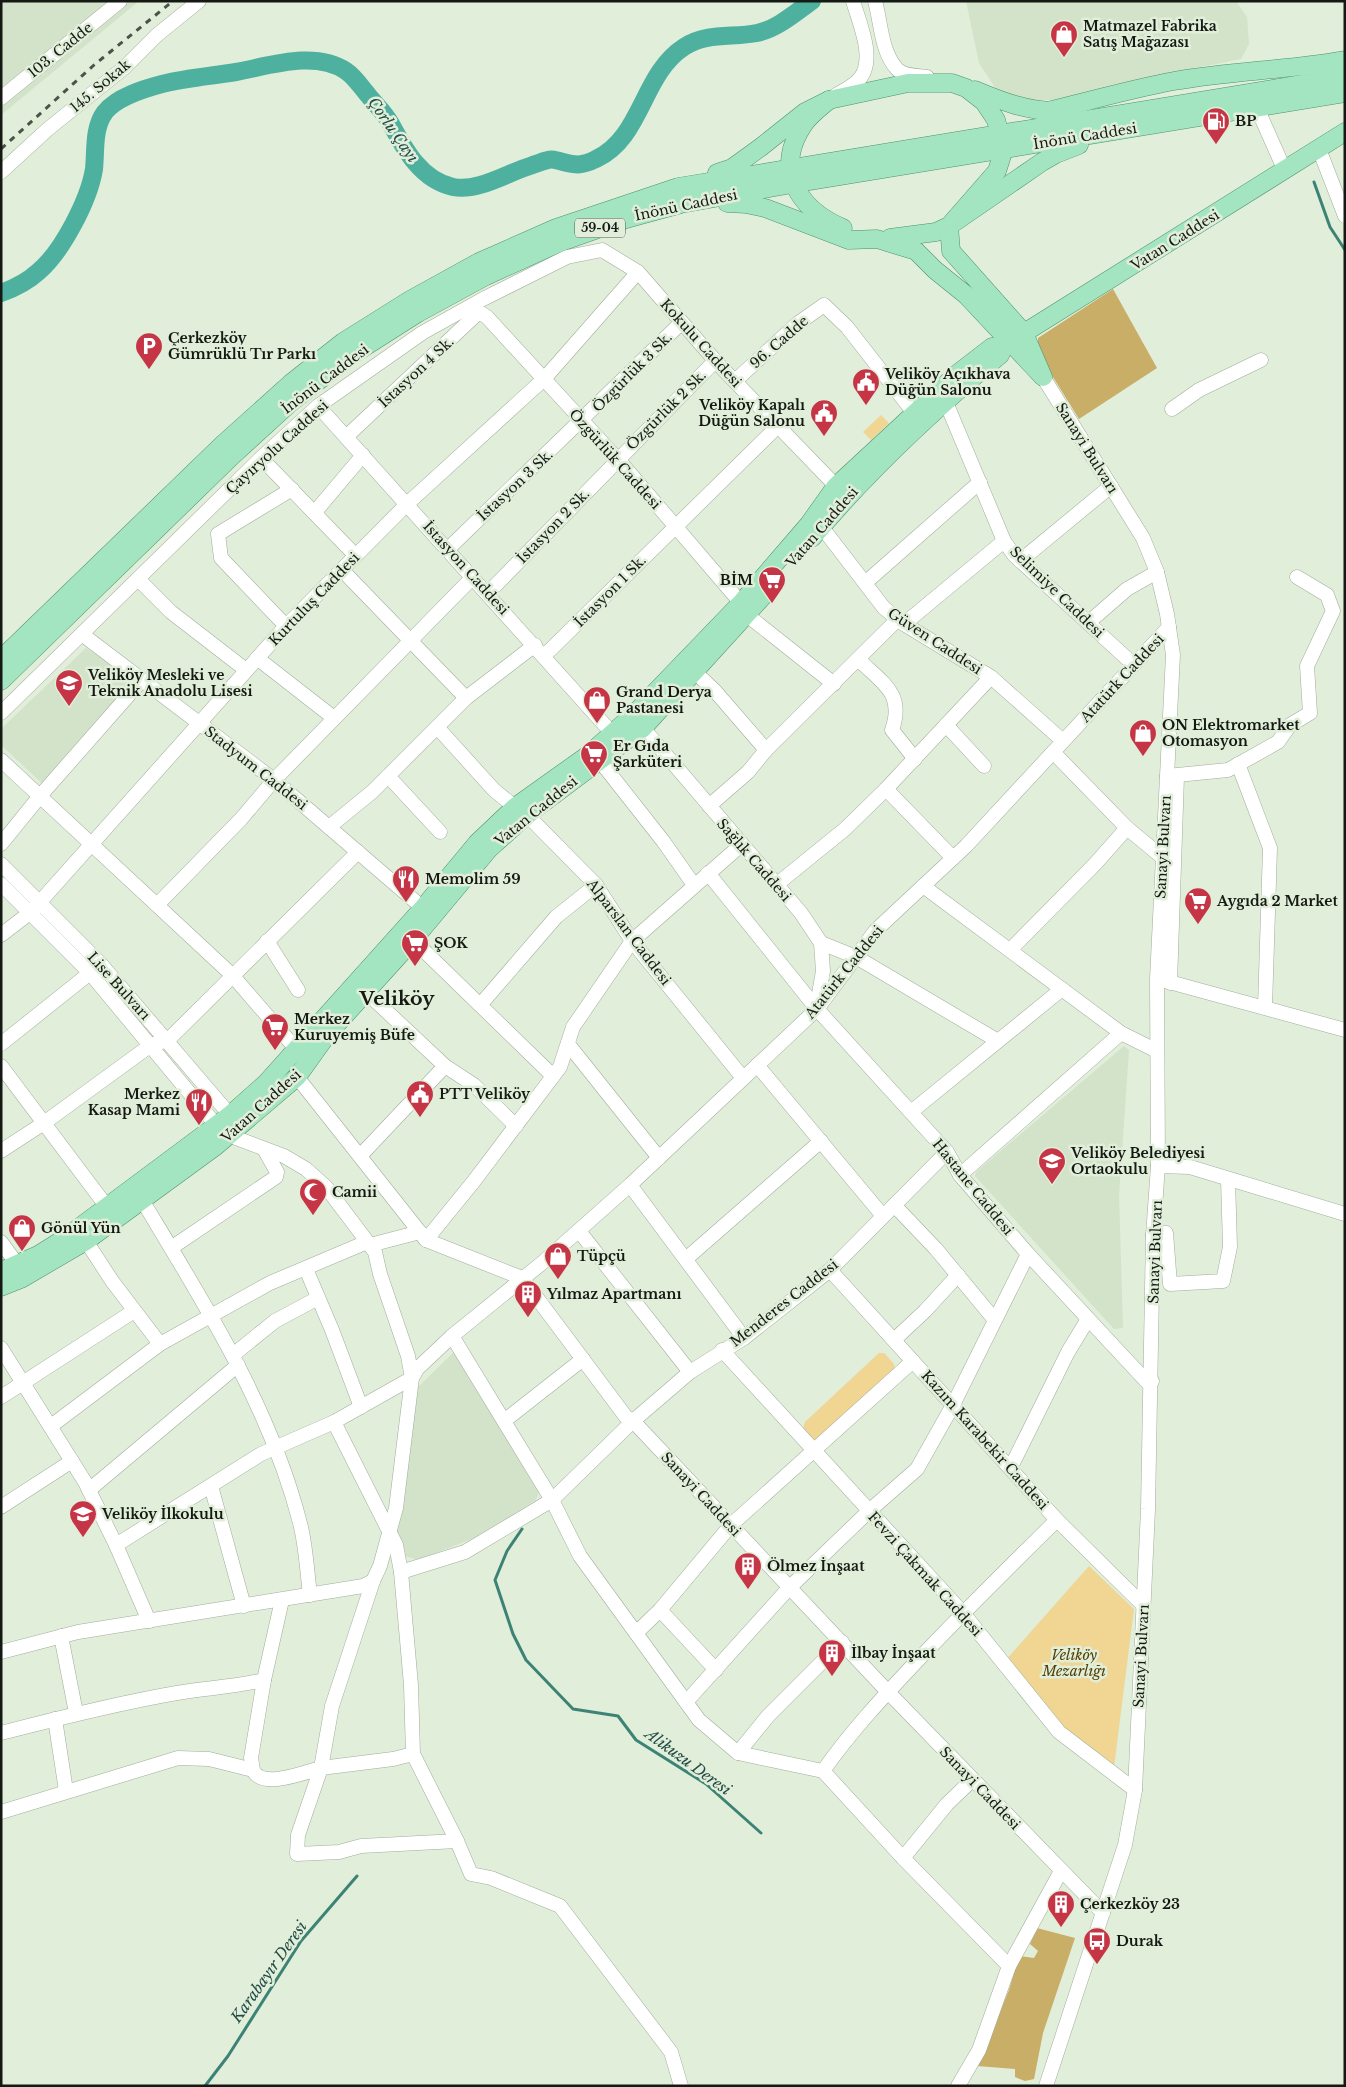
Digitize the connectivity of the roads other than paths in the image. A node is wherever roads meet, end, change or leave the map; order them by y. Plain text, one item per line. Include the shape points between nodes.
1 (120, 1) edge
2 (199, 1) edge
3 (875, 1) edge
4 (853, 2) edge
5 (1345, 60) edge
6 (1345, 77) edge
7 (952, 83) junction
8 (1345, 93) edge
9 (1, 98) edge
10 (829, 100) junction
11 (1257, 108) junction
12 (1048, 112) junction
13 (1182, 112) junction
14 (1345, 132) edge
15 (1002, 142) junction
16 (1319, 149) junction
17 (1285, 171) junction
18 (1, 172) edge
19 (792, 175) junction
20 (678, 186) junction
21 (681, 204) junction
22 (1345, 216) edge
23 (949, 226) junction
24 (877, 240) junction
25 (602, 250) joint
26 (638, 272) junction
27 (487, 317) joint
28 (681, 323) junction
29 (1013, 340) junction
30 (715, 360) junction
31 (1261, 360) dead end
32 (1043, 377) joint
33 (544, 379) junction
34 (735, 381) junction
35 (946, 400) junction
36 (318, 406) junction
37 (1172, 409) dead end
38 (914, 413) junction
39 (582, 421) junction
40 (777, 427) junction
41 (346, 437) junction
42 (363, 455) junction
43 (261, 458) junction
44 (617, 460) junction
45 (980, 482) junction
46 (836, 486) junction
47 (1111, 486) junction
48 (292, 489) junction
49 (407, 504) junction
50 (315, 512) junction
51 (675, 526) junction
52 (821, 526) junction
53 (1004, 541) junction
54 (448, 549) junction
55 (356, 556) junction
56 (1020, 561) junction
57 (342, 570) junction
58 (1157, 572) junction
59 (473, 577) junction
60 (1297, 577) dead end
61 (139, 580) junction
62 (865, 583) junction
63 (488, 593) junction
64 (744, 609) junction
65 (901, 621) junction
66 (1088, 623) junction
67 (286, 626) junction
68 (1169, 627) junction
69 (83, 635) junction
70 (410, 640) junction
71 (535, 645) junction
72 (544, 656) junction
73 (257, 658) junction
74 (1, 659) edge
75 (858, 659) junction
76 (1134, 665) junction
77 (246, 670) junction
78 (694, 671) junction
79 (991, 677) junction
80 (142, 680) junction
81 (1, 681) edge
82 (834, 684) junction
83 (466, 698) junction
84 (1, 713) edge
85 (334, 718) junction
86 (199, 723) junction
87 (946, 725) junction
88 (437, 727) junction
89 (627, 730) junction
90 (1063, 741) junction
91 (766, 750) junction
92 (1053, 752) junction
93 (915, 759) junction
94 (1, 760) edge
95 (600, 761) junction
96 (1238, 764) junction
97 (984, 766) dead end
98 (388, 776) junction
99 (1172, 776) junction
100 (274, 780) junction
101 (886, 789) junction
102 (40, 796) junction
103 (708, 806) junction
104 (521, 811) junction
105 (330, 827) junction
106 (1127, 828) junction
107 (440, 832) dead end
108 (91, 843) junction
109 (1, 844) edge
110 (741, 845) junction
111 (358, 852) junction
112 (1162, 857) junction
113 (953, 858) junction
114 (1, 864) edge
115 (708, 873) junction
116 (1, 884) edge
117 (596, 884) junction
118 (694, 885) junction
119 (776, 885) junction
120 (923, 886) junction
121 (40, 900) junction
122 (157, 905) junction
123 (424, 908) junction
124 (31, 912) junction
125 (1, 935) edge
126 (413, 940) junction
127 (267, 941) junction
128 (632, 941) junction
129 (821, 944) junction
130 (1010, 950) junction
131 (856, 957) junction
132 (96, 959) junction
133 (90, 973) junction
134 (232, 975) junction
135 (1163, 981) junction
136 (1062, 988) junction
137 (298, 990) dead end
138 (366, 992) junction
139 (481, 1004) junction
140 (1265, 1007) junction
141 (817, 1009) junction
142 (1345, 1030) edge
143 (1121, 1033) junction
144 (168, 1040) junction
145 (998, 1041) junction
146 (1, 1044) edge
147 (151, 1044) junction
148 (568, 1044) junction
149 (297, 1050) junction
150 (1157, 1050) junction
151 (757, 1065) junction
152 (1, 1066) edge
153 (445, 1066) junction
154 (553, 1076) junction
155 (297, 1077) junction
156 (743, 1078) junction
157 (911, 1112) junction
158 (44, 1123) junction
159 (225, 1125) junction
160 (516, 1126) junction
161 (821, 1141) junction
162 (264, 1148) junction
163 (1, 1151) edge
164 (947, 1152) junction
165 (360, 1156) junction
166 (659, 1158) junction
167 (1158, 1166) junction
168 (960, 1175) junction
169 (1228, 1179) junction
170 (630, 1185) junction
171 (142, 1200) junction
172 (894, 1205) junction
173 (107, 1207) junction
174 (1345, 1214) edge
175 (883, 1216) junction
176 (579, 1231) junction
177 (1153, 1235) junction
178 (423, 1236) junction
179 (1, 1242) edge
180 (86, 1242) junction
181 (368, 1244) junction
182 (171, 1248) junction
183 (1028, 1254) junction
184 (687, 1258) junction
185 (18, 1264) junction
186 (306, 1269) junction
187 (830, 1270) junction
188 (1, 1271) edge
189 (958, 1275) junction
190 (522, 1278) junction
191 (1170, 1278) junction
192 (1153, 1279) junction
193 (1, 1287) edge
194 (318, 1298) junction
195 (134, 1311) junction
196 (212, 1316) junction
197 (1088, 1319) junction
198 (994, 1320) junction
199 (452, 1336) junction
200 (744, 1338) junction
201 (894, 1340) junction
202 (160, 1344) junction
203 (1, 1348) edge
204 (722, 1350) junction
205 (583, 1358) junction
206 (235, 1360) junction
207 (913, 1361) junction
208 (690, 1372) junction
209 (418, 1375) junction
210 (1152, 1381) junction
211 (22, 1383) junction
212 (1, 1397) edge
213 (953, 1406) junction
214 (360, 1407) junction
215 (504, 1421) junction
216 (633, 1421) junction
217 (334, 1422) junction
218 (51, 1426) junction
219 (276, 1448) junction
220 (814, 1450) junction
221 (72, 1461) junction
222 (1011, 1467) junction
223 (211, 1486) junction
224 (88, 1490) junction
225 (552, 1500) junction
226 (1, 1507) edge
227 (869, 1511) junction
228 (1057, 1520) junction
229 (731, 1525) junction
230 (390, 1534) junction
231 (116, 1544) junction
232 (401, 1572) junction
233 (373, 1580) junction
234 (789, 1588) junction
235 (310, 1595) junction
236 (282, 1600) junction
237 (1143, 1605) junction
238 (244, 1606) junction
239 (660, 1610) junction
240 (963, 1613) junction
241 (149, 1621) junction
242 (636, 1633) junction
243 (61, 1636) junction
244 (842, 1642) junction
245 (1, 1652) edge
246 (716, 1670) junction
247 (264, 1680) junction
248 (888, 1692) junction
249 (686, 1702) junction
250 (76, 1713) junction
251 (55, 1719) junction
252 (1, 1733) edge
253 (738, 1753) junction
254 (413, 1754) junction
255 (321, 1768) junction
256 (253, 1770) junction
257 (823, 1771) junction
258 (972, 1780) junction
259 (1134, 1790) junction
260 (66, 1791) junction
261 (1, 1812) edge
262 (457, 1841) junction
263 (903, 1858) junction
264 (1061, 1871) junction
265 (1103, 1913) junction
266 (1009, 1966) junction
267 (681, 2086) edge
268 (958, 2086) edge
269 (1046, 2086) edge

1 - 9 street, 103. Cadde
2 - 18 street, 145. Sokak
3 - 7 street via 887,51 897,70
4 - 10 street via 866,59 862,76 854,85
5 - 12 main road via 1174,81
6 - 13 main road, 59-04
7 - 10 main road via 900,85
7 - 12 main road via 1008,103
7 - 15 main road via 966,88 984,102 996,120
8 - 11 main road, İnönü Caddesi / 59-04
10 - 19 main road via 804,122 792,145
10 - 20 main road via 805,112 732,168
11 - 13 main road, İnönü Caddesi / 59-04
11 - 17 street
12 - 13 main road
13 - 15 main road, İnönü Caddesi / 59-04
13 - 23 main road via 1056,154
14 - 16 main road, Vatan Caddesi
15 - 19 main road, İnönü Caddesi / 59-04
15 - 23 main road via 997,171
16 - 17 main road, Vatan Caddesi
16 - 22 street
17 - 29 main road, Vatan Caddesi
19 - 20 main road, 59-04
19 - 21 main road, İnönü Caddesi / 59-04
19 - 24 main road via 805,204 828,221
20 - 74 main road, 59-04 via 556,228 479,262 343,342 280,391
21 - 24 main road via 746,204 849,240
21 - 81 main road, İnönü Caddesi / 59-04 via 571,238 494,272 418,313 352,355 290,403 232,456
23 - 24 main road via 936,232
23 - 29 main road via 951,251
24 - 29 main road via 916,251
25 - 26 street, Kokulu Caddesi
25 - 36 street, Çayıryolu Caddesi via 567,257 483,299 422,333
26 - 28 street, Kokulu Caddesi
26 - 33 street, Kurtuluş Caddesi
27 - 33 street, Özgürlük Caddesi
27 - 41 street, İstasyon 4 Sk. via 479,312
28 - 30 street, Kokulu Caddesi
28 - 39 street, Özgürlük 3 Sk.
29 - 32 main road
29 - 35 main road, Vatan Caddesi via 1000,355
29 - 38 main road, Vatan Caddesi via 992,347
30 - 34 street, Kokulu Caddesi
30 - 44 street, Özgürlük 2 Sk.
31 - 37 street via 1199,390
32 - 47 street, Sanayi Bulvarı
33 - 39 street, Özgürlük Caddesi
33 - 49 street, Kurtuluş Caddesi
34 - 38 street, 96. Cadde via 797,324 824,305 847,327
34 - 40 street, Kokulu Caddesi
35 - 45 street, Selimiye Caddesi
35 - 52 main road, Vatan Caddesi via 849,493
36 - 41 street, İstasyon Caddesi
36 - 43 street, Çayıryolu Caddesi
38 - 46 main road, Vatan Caddesi
39 - 44 street, Özgürlük Caddesi
39 - 54 street, İstasyon 3 Sk.
40 - 46 street, Kokulu Caddesi
40 - 51 street, İstasyon 1 Sk.
41 - 42 street, İstasyon Caddesi
42 - 49 street, İstasyon Caddesi
42 - 50 street
43 - 48 street
43 - 61 street, Çayıryolu Caddesi
44 - 51 street, Özgürlük Caddesi
44 - 63 street, İstasyon 2 Sk.
45 - 53 street, Selimiye Caddesi
45 - 62 street
46 - 64 main road, Vatan Caddesi
47 - 56 street
47 - 58 street, Sanayi Bulvarı via 1143,538
48 - 50 street
48 - 67 street via 218,534 221,558
49 - 54 street, İstasyon Caddesi
49 - 55 street, Kurtuluş Caddesi
50 - 55 street
51 - 64 street, Özgürlük Caddesi
51 - 72 street, İstasyon 1 Sk.
52 - 62 street, Güven Caddesi
52 - 64 main road, Vatan Caddesi
53 - 56 street, Selimiye Caddesi
53 - 65 street
54 - 59 street, İstasyon Caddesi
55 - 57 street, Kurtuluş Caddesi
56 - 66 street, Selimiye Caddesi
57 - 67 street, Kurtuluş Caddesi
57 - 70 street
58 - 66 street via 1128,589
58 - 68 street, Sanayi Bulvarı
59 - 63 street, İstasyon Caddesi
59 - 70 street
60 - 96 street via 1327,595 1333,611 1307,666 1310,713 1290,725 1278,742
61 - 69 street, Çayıryolu Caddesi
61 - 77 street via 171,612
62 - 65 street, Güven Caddesi via 884,608
63 - 71 street, İstasyon Caddesi
64 - 78 main road, Vatan Caddesi
64 - 82 street, Özgürlük Caddesi
64 - 89 main road, Vatan Caddesi
65 - 75 street
65 - 79 street, Güven Caddesi
66 - 76 street, Selimiye Caddesi
67 - 73 street, Kurtuluş Caddesi
68 - 76 street, Atatürk Caddesi
68 - 99 street, Sanayi Bulvarı via 1174,654
69 - 80 street, Stadyum Caddesi
69 - 84 street, Çayıryolu Caddesi
70 - 83 street
70 - 85 street
71 - 72 street, İstasyon Caddesi
71 - 83 street
72 - 89 street, İstasyon Caddesi
73 - 77 street, Kurtuluş Caddesi
73 - 85 street
75 - 82 street
75 - 93 street via 894,694 897,716 892,730
76 - 90 street, Atatürk Caddesi
77 - 86 street, Kurtuluş Caddesi
78 - 89 main road, Vatan Caddesi
78 - 91 street via 716,691
79 - 87 street
79 - 90 street, Güven Caddesi
80 - 86 street, Stadyum Caddesi
80 - 102 street
82 - 91 street
83 - 88 street
85 - 100 street
86 - 100 street, Stadyum Caddesi
86 - 108 street, Kurtuluş Caddesi
87 - 93 street
87 - 97 street
88 - 98 street
88 - 104 street, Alparslan Caddesi via 494,790
89 - 95 main road, Vatan Caddesi
89 - 103 street, Sağlık Caddesi
89 - 104 main road, Vatan Caddesi via 588,755
90 - 92 street, Atatürk Caddesi
91 - 103 street via 748,772
92 - 106 street
92 - 113 street, Atatürk Caddesi
93 - 101 street
94 - 102 street
95 - 104 main road, Vatan Caddesi
95 - 118 street
96 - 99 street via 1228,770
96 - 140 street via 1270,848
98 - 105 street
98 - 107 street
99 - 112 street, Sanayi Bulvarı
99 - 135 street
100 - 105 street, Stadyum Caddesi
100 - 122 street via 241,819
101 - 113 street
101 - 119 street
102 - 108 street
102 - 109 street
103 - 110 street, Sağlık Caddesi
104 - 117 street, Alparslan Caddesi
104 - 123 main road, Vatan Caddesi via 477,843
104 - 126 main road, Vatan Caddesi
105 - 111 street, Stadyum Caddesi
106 - 112 street
106 - 130 street
108 - 121 street, Kurtuluş Caddesi
108 - 122 street
110 - 115 street
110 - 119 street, Sağlık Caddesi
111 - 123 street, Stadyum Caddesi
111 - 127 street
112 - 135 street, Sanayi Bulvarı
113 - 120 street, Atatürk Caddesi
114 - 121 street, Lise Bulvarı
115 - 118 street
115 - 141 street, Hastane Caddesi
116 - 124 street, Lise Bulvarı
117 - 128 street, Alparslan Caddesi
117 - 139 street via 556,917
118 - 128 street
119 - 129 street, Sağlık Caddesi via 801,913
120 - 130 street
120 - 131 street, Atatürk Caddesi via 876,930
121 - 124 street, Kurtuluş Caddesi
121 - 132 street, Lise Bulvarı
122 - 134 street
123 - 149 main road, Vatan Caddesi
124 - 125 street, Kurtuluş Caddesi
124 - 133 street, Lise Bulvarı
126 - 138 main road, Vatan Caddesi
126 - 139 street
127 - 134 street
127 - 137 street
128 - 148 street via 574,1027
128 - 156 street, Alparslan Caddesi
129 - 131 street
129 - 141 street, Sağlık Caddesi via 823,971
130 - 136 street
131 - 141 street, Atatürk Caddesi
131 - 145 street
132 - 133 street
132 - 144 street, Lise Bulvarı
133 - 146 street
133 - 147 street, Lise Bulvarı
134 - 144 street via 215,996
134 - 149 street
135 - 140 street
135 - 150 street, Sanayi Bulvarı
136 - 143 street
136 - 145 street
138 - 153 street
138 - 155 main road, Vatan Caddesi via 327,1035
139 - 154 street
140 - 142 street
141 - 151 street, Atatürk Caddesi
141 - 157 street, Hastane Caddesi
143 - 150 street
143 - 168 street
144 - 147 street
144 - 159 street, Lise Bulvarı
145 - 157 street
147 - 158 street
147 - 159 street, Lise Bulvarı
148 - 154 street via 560,1067
148 - 166 street
149 - 159 main road, Vatan Caddesi
150 - 167 street, Sanayi Bulvarı
151 - 156 street, Atatürk Caddesi
151 - 161 street
152 - 158 street
153 - 160 street via 474,1085
153 - 165 street
154 - 160 street
155 - 159 main road, Vatan Caddesi
155 - 165 street
156 - 166 street, Atatürk Caddesi
157 - 164 street, Hastane Caddesi
158 - 163 street
158 - 173 street
159 - 162 street
159 - 171 main road, Vatan Caddesi
159 - 173 main road, Vatan Caddesi
160 - 178 street
161 - 175 street
161 - 184 street
162 - 181 street via 284,1156 313,1175 326,1187
162 - 182 street via 277,1172 276,1177
164 - 168 street, Hastane Caddesi
164 - 172 street, Menderes Caddesi
165 - 178 street
166 - 170 street, Atatürk Caddesi
167 - 169 street via 1190,1167
167 - 177 street, Sanayi Bulvarı
168 - 183 street, Hastane Caddesi
169 - 174 street
169 - 191 street via 1230,1247 1223,1280 1170,1284
170 - 176 street, Atatürk Caddesi
170 - 184 street
171 - 180 main road, Vatan Caddesi
171 - 182 street
172 - 175 street, Menderes Caddesi
172 - 189 street
173 - 185 main road, Vatan Caddesi via 65,1238
175 - 187 street, Menderes Caddesi
176 - 190 street, Atatürk Caddesi
176 - 208 street
177 - 191 street via 1166,1233
177 - 192 street, Sanayi Bulvarı
178 - 181 street
178 - 190 street
179 - 185 street
180 - 193 main road, Vatan Caddesi
180 - 195 street
181 - 186 street
181 - 209 street via 375,1252 408,1356
182 - 196 street
183 - 197 street, Hastane Caddesi
183 - 198 street
184 - 200 street
185 - 188 main road, Vatan Caddesi
186 - 194 street
186 - 196 street via 270,1283
187 - 200 street, Menderes Caddesi
187 - 201 street, Kazım Karabekir Caddesi
189 - 198 street
189 - 201 street
190 - 199 street, Atatürk Caddesi
190 - 205 street, Sanayi Caddesi
191 - 192 street
192 - 210 street, Sanayi Bulvarı
194 - 206 street via 275,1321
194 - 214 street
195 - 202 street
195 - 211 street
196 - 202 street
196 - 206 street
197 - 210 street, Hastane Caddesi via 1147,1382
197 - 222 street via 1068,1352
198 - 213 street
199 - 209 street, Atatürk Caddesi
199 - 215 street
200 - 204 street, Menderes Caddesi
201 - 207 street, Kazım Karabekir Caddesi
202 - 218 street
203 - 211 street
204 - 208 street, Menderes Caddesi
204 - 220 street, Fevzi Çakmak Caddesi
205 - 215 street
205 - 216 street, Sanayi Caddesi via 626,1417
206 - 219 street
206 - 224 street
207 - 213 street, Kazım Karabekir Caddesi
207 - 220 street
208 - 216 street, Menderes Caddesi
209 - 214 street, Atatürk Caddesi
209 - 230 street
210 - 237 street, Sanayi Bulvarı
211 - 212 street
211 - 218 street
213 - 222 street, Kazım Karabekir Caddesi
213 - 227 street via 917,1470
214 - 217 street, Atatürk Caddesi
215 - 225 street
216 - 225 street, Menderes Caddesi
216 - 229 street, Sanayi Caddesi
217 - 219 street, Atatürk Caddesi
217 - 230 street
218 - 221 street
219 - 223 street, Atatürk Caddesi
219 - 235 street via 300,1525
220 - 227 street, Fevzi Çakmak Caddesi
220 - 229 street
221 - 224 street
221 - 226 street
222 - 228 street, Kazım Karabekir Caddesi
223 - 231 street, Atatürk Caddesi
223 - 238 street
224 - 231 street
225 - 232 street, Menderes Caddesi via 465,1552
225 - 242 street via 580,1556
227 - 234 street
227 - 240 street, Fevzi Çakmak Caddesi
228 - 237 street, Kazım Karabekir Caddesi
228 - 240 street
229 - 234 street, Sanayi Caddesi
229 - 239 street
230 - 232 street via 396,1545
230 - 233 street
231 - 241 street
232 - 254 street via 411,1684
233 - 235 street via 363,1586
233 - 255 street via 332,1706
234 - 244 street, Sanayi Caddesi
234 - 246 street
235 - 236 street
236 - 238 street
236 - 247 street
237 - 259 street, Sanayi Bulvarı
238 - 241 street
239 - 242 street
239 - 246 street
240 - 248 street
240 - 259 street, Fevzi Çakmak Caddesi via 1059,1732
241 - 243 street
242 - 249 street
243 - 245 street
243 - 250 street
244 - 248 street, Sanayi Caddesi
244 - 253 street via 768,1716
246 - 249 street
247 - 250 street
247 - 256 street via 253,1735
248 - 257 street
248 - 258 street, Sanayi Caddesi
249 - 253 street via 699,1720
250 - 251 street
251 - 252 street
251 - 260 street
253 - 257 street
254 - 255 street
254 - 262 street
255 - 256 street via 268,1780
255 - 262 street via 298,1835 297,1854 339,1852 361,1846
256 - 260 street via 209,1759 178,1758
257 - 263 street
258 - 263 street via 947,1804
258 - 264 street, Sanayi Caddesi
259 - 265 street, Sanayi Bulvarı via 1125,1845
260 - 261 street
262 - 267 street via 471,1874 491,1878 560,1906 671,2052
263 - 266 street
264 - 265 street, Sanayi Caddesi
264 - 266 street
265 - 269 street, Sanayi Bulvarı
266 - 268 street via 979,2050

